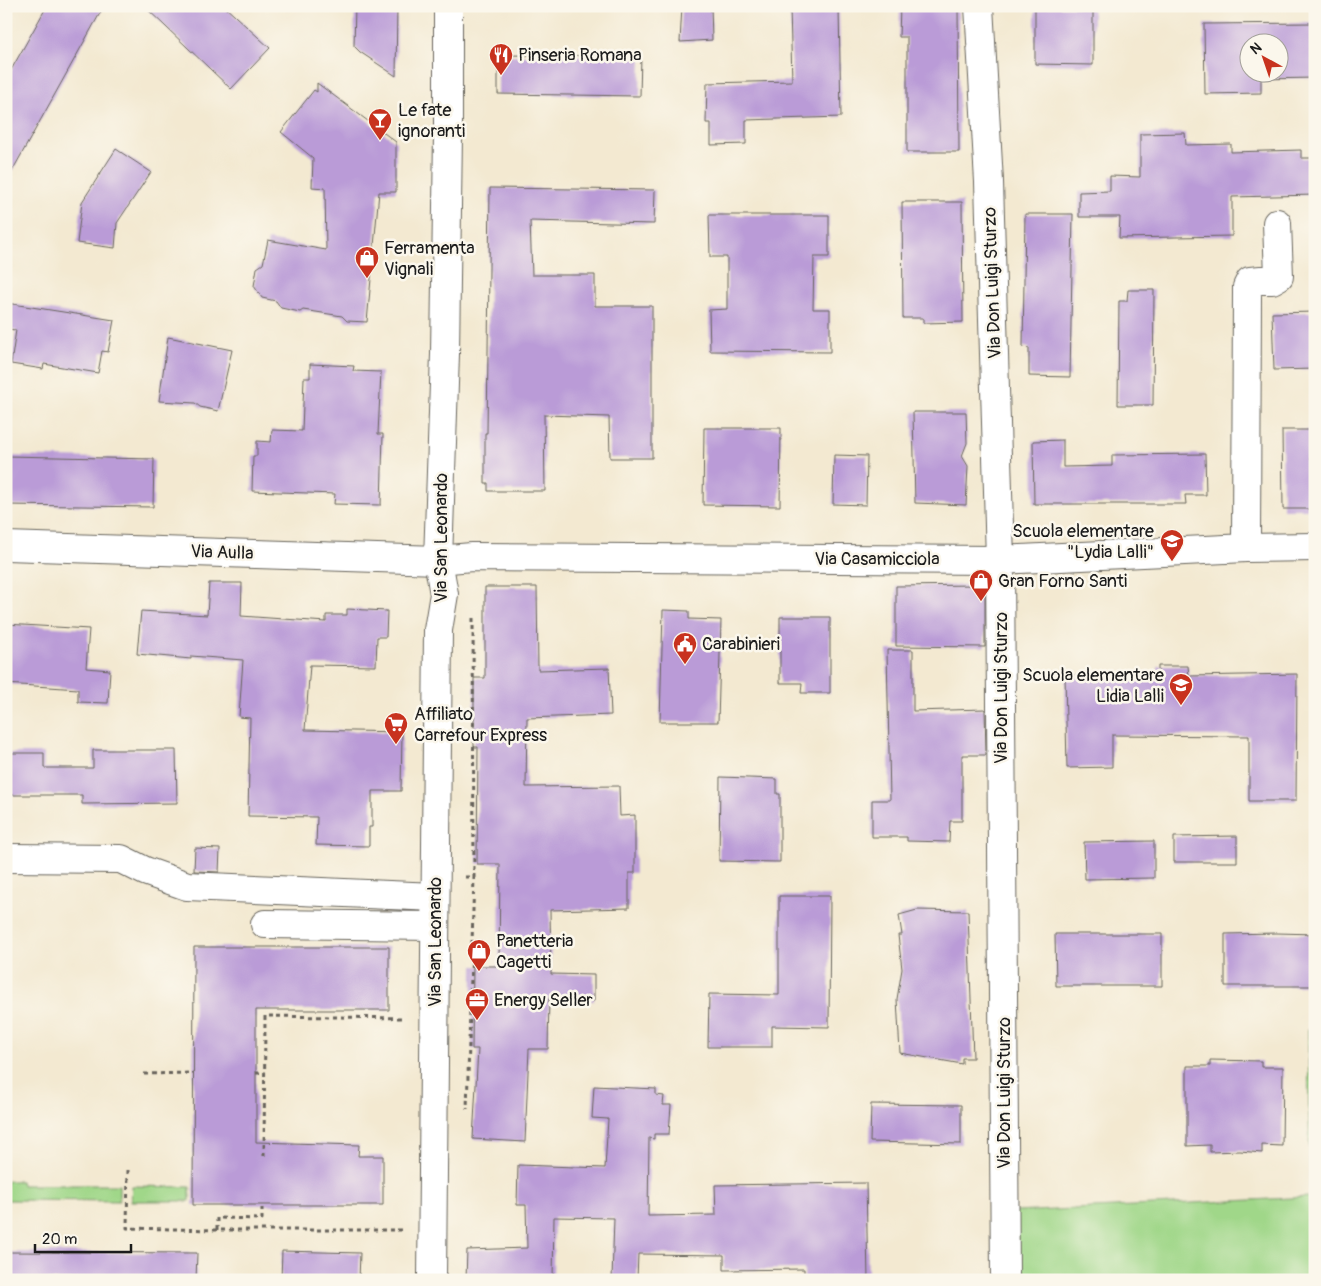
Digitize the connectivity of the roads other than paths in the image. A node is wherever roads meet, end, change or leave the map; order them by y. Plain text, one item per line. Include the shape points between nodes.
1 (448, 6) edge
2 (979, 6) edge
3 (1277, 223) dead end
4 (6, 546) edge
5 (1315, 547) edge
6 (1246, 548) junction
7 (438, 560) junction
8 (1000, 560) junction
9 (6, 858) edge
10 (435, 897) junction
11 (265, 924) dead end
12 (435, 926) junction
13 (432, 1280) edge
14 (1005, 1280) edge

1 - 7 street, Via San Leonardo via 445,354
2 - 8 street, Via Don Luigi Sturzo via 989,182
3 - 6 street via 1279,276 1272,280 1250,281 1247,287
4 - 7 street, Via Aulla
5 - 6 street, Via Casamicciola
6 - 8 street, Via Casamicciola
7 - 8 street, Via Casamicciola
7 - 10 street, Via San Leonardo via 444,594 438,630
8 - 14 street, Via Don Luigi Sturzo
9 - 10 street via 122,859 187,886
10 - 12 street, Via San Leonardo
11 - 12 street
12 - 13 street, Via San Leonardo

